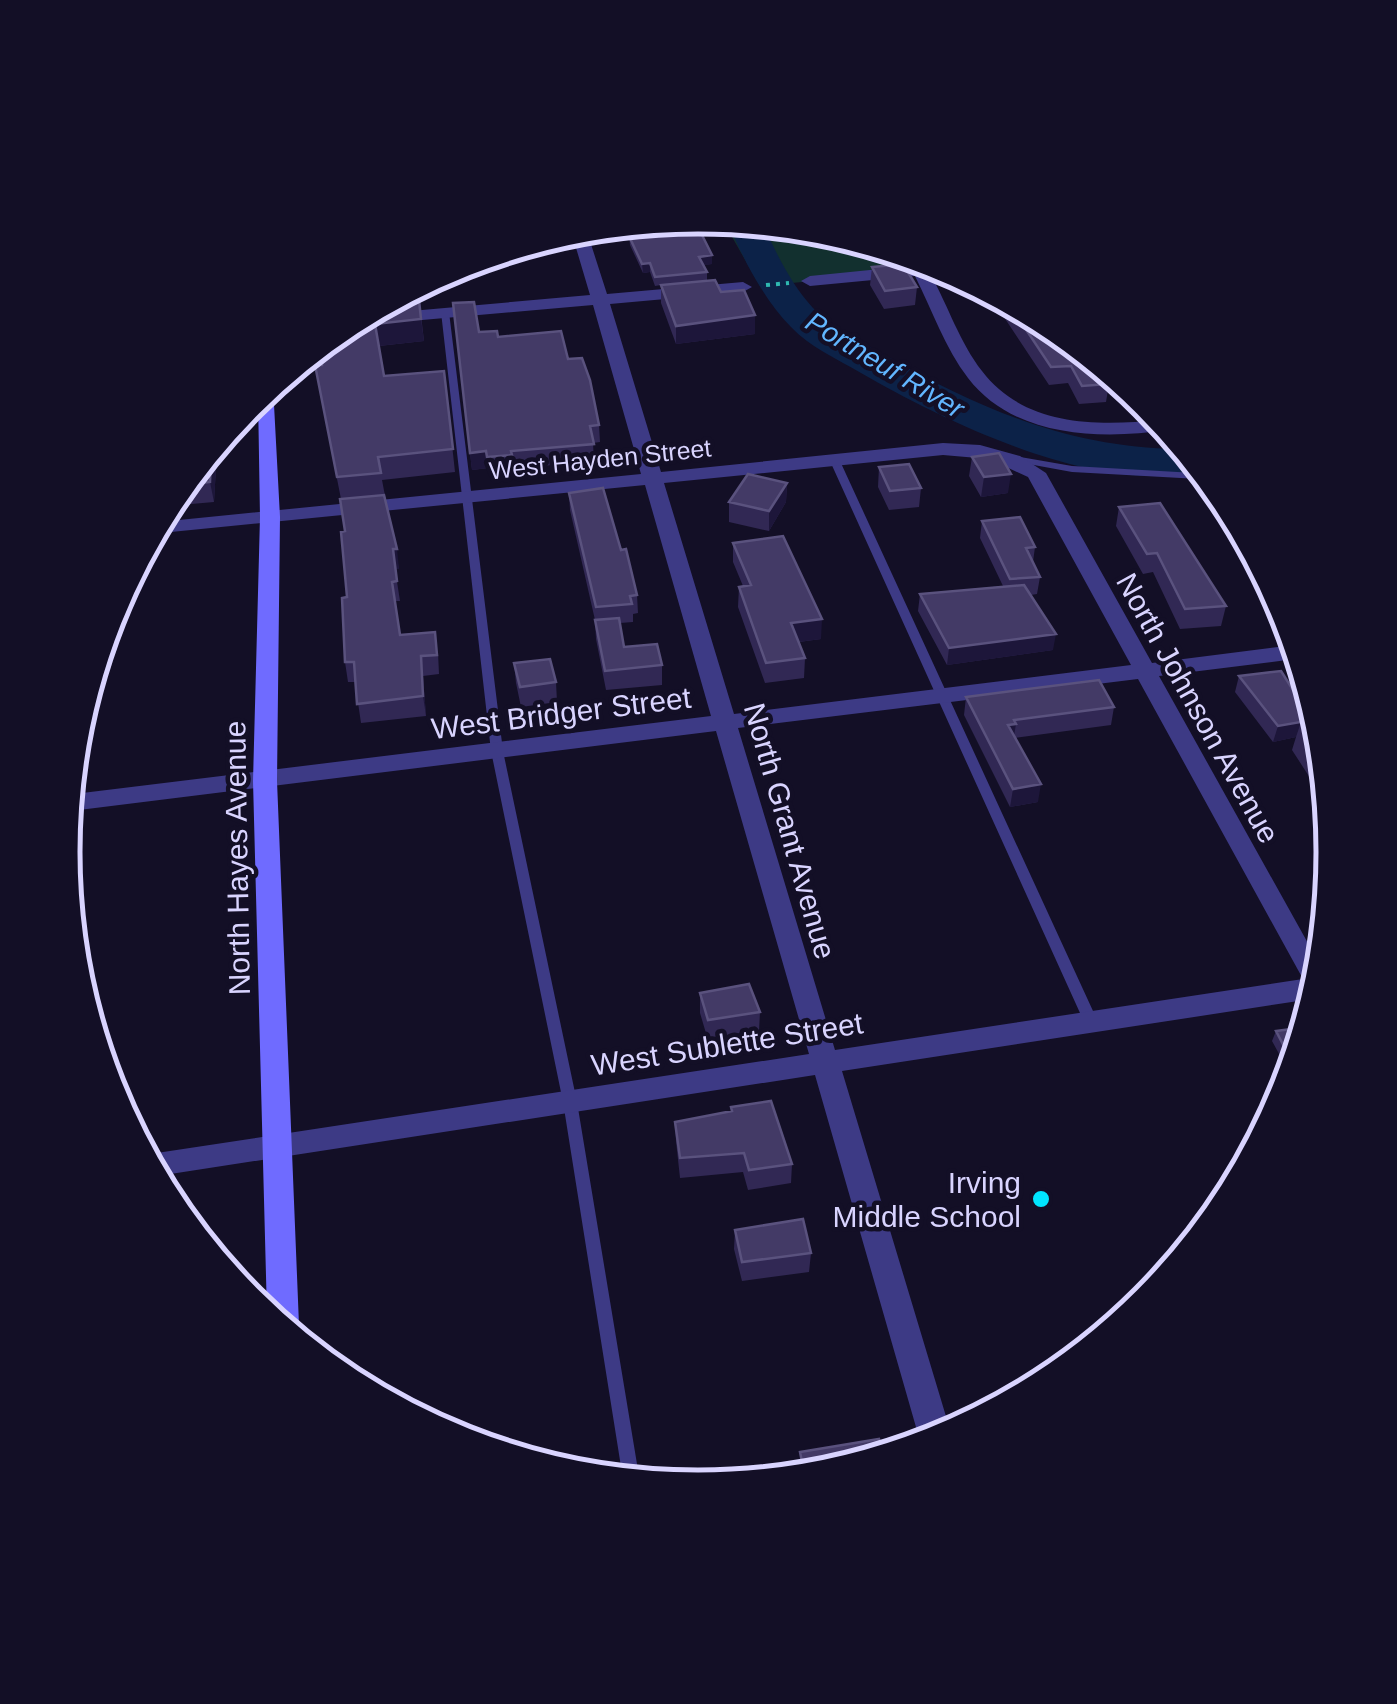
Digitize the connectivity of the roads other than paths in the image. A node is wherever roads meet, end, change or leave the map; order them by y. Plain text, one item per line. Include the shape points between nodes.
1 (584, 244) edge
2 (901, 267) edge
3 (923, 276) edge
4 (806, 282) road end
5 (751, 286) road end
6 (600, 298) junction
7 (446, 312) junction
8 (386, 318) edge
9 (268, 408) edge
10 (1148, 427) edge
11 (1015, 459) junction
12 (836, 461) junction
13 (1036, 472) joint
14 (1189, 476) edge
15 (653, 480) junction
16 (469, 497) junction
17 (270, 516) junction
18 (173, 527) edge
19 (1284, 653) edge
20 (1141, 670) junction
21 (944, 698) junction
22 (724, 722) junction
23 (497, 752) junction
24 (265, 780) junction
25 (82, 802) edge
26 (1307, 964) edge
27 (1301, 990) edge
28 (1092, 1024) junction
29 (824, 1061) junction
30 (570, 1102) junction
31 (278, 1144) junction
32 (164, 1163) edge
33 (283, 1309) edge
34 (931, 1425) edge
35 (629, 1466) edge

1 - 6 street, North Grant Avenue
2 - 4 street
3 - 10 street via 976,377 994,394 1040,419 1115,431
5 - 6 street
6 - 7 street
6 - 15 street, North Grant Avenue
7 - 8 street
7 - 16 lane
9 - 17 street, North Hayes Avenue
11 - 12 street, West Hayden Street via 981,449
11 - 13 street, West Hayden Street
11 - 14 lane
12 - 15 street, West Hayden Street
12 - 21 lane
13 - 20 street, North Johnson Avenue
15 - 16 street, West Hayden Street
15 - 22 street, North Grant Avenue
16 - 17 street, West Hayden Street
16 - 23 lane
17 - 18 street, West Hayden Street
17 - 24 street, North Hayes Avenue
19 - 20 street, West Bridger Street
20 - 21 street, West Bridger Street
20 - 26 street, North Johnson Avenue
21 - 22 street, West Bridger Street
21 - 28 lane
22 - 23 street, West Bridger Street
22 - 29 street, North Grant Avenue
23 - 24 street, West Bridger Street
23 - 30 lane
24 - 25 street, West Bridger Street
24 - 31 street, North Hayes Avenue
27 - 28 street, West Sublette Street
28 - 29 street, West Sublette Street
29 - 30 street, West Sublette Street
29 - 34 street, North Grant Avenue
30 - 31 street, West Sublette Street
30 - 35 lane
31 - 32 street, West Sublette Street
31 - 33 street, North Hayes Avenue

